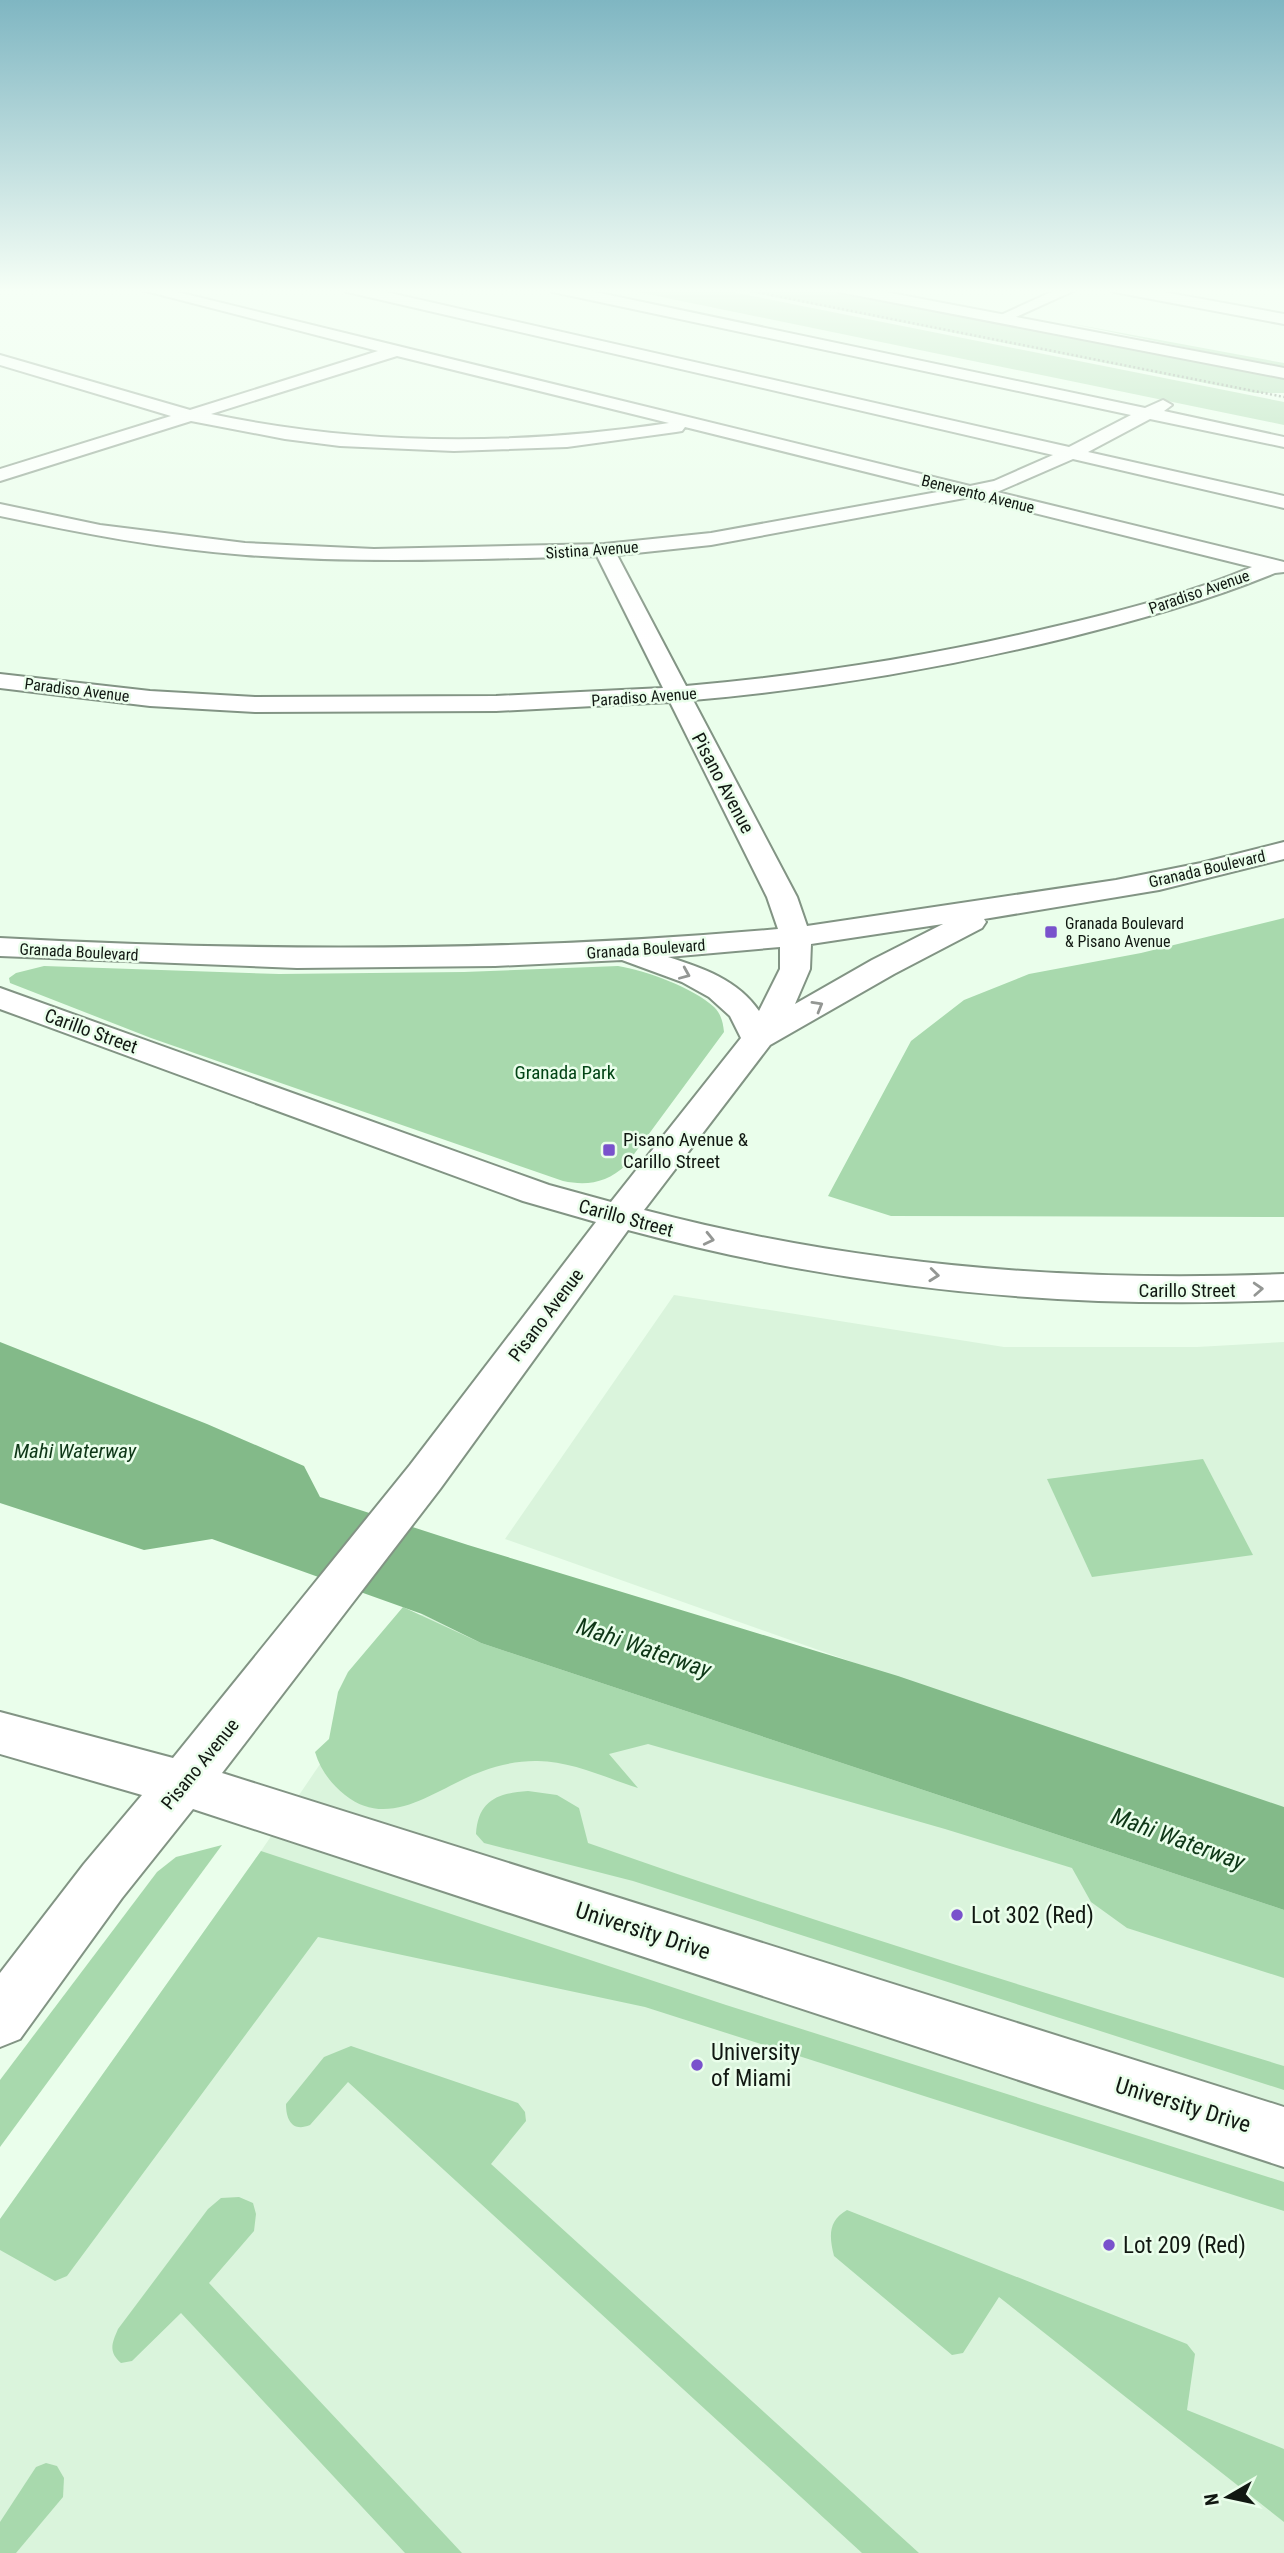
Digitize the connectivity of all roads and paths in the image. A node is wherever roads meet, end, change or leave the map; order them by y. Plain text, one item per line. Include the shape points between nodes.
1 (167, 407) edge
2 (213, 407) edge
3 (624, 407) edge
4 (870, 407) edge
5 (1146, 407) edge
6 (1155, 409) junction
7 (191, 414) junction
8 (693, 424) junction
9 (1284, 429) edge
10 (1284, 442) edge
11 (1072, 453) junction
12 (0, 475) edge
13 (970, 492) junction
14 (1284, 502) edge
15 (0, 510) edge
16 (604, 550) junction
17 (1278, 567) edge
18 (0, 681) edge
19 (677, 695) junction
20 (1284, 850) edge
21 (1014, 907) junction
22 (796, 937) junction
23 (0, 947) edge
24 (620, 951) junction
25 (0, 998) edge
26 (758, 1040) junction
27 (619, 1217) junction
28 (1284, 1287) edge
29 (0, 1733) edge
30 (184, 1784) junction
31 (0, 2019) edge
32 (1284, 2137) edge

1 - 7 main road
2 - 7 main road
3 - 8 main road, Benevento Avenue
4 - 11 main road
5 - 6 main road
6 - 9 main road
6 - 10 main road
6 - 11 main road, Sistina Avenue
7 - 8 main road via 295,434 431,444 575,440
7 - 12 main road
8 - 13 main road, Benevento Avenue
11 - 13 main road, Sistina Avenue via 1009,483
11 - 14 main road
13 - 16 main road, Sistina Avenue via 711,539
13 - 17 main road, Benevento Avenue
15 - 16 main road, Sistina Avenue via 100,531 245,549 412,556
16 - 19 main road, Pisano Avenue
17 - 19 main road, Paradiso Avenue via 1144,611 956,656 824,679
18 - 19 main road, Paradiso Avenue via 250,704 495,704
19 - 22 main road, Pisano Avenue via 782,897
20 - 21 main road, Granada Boulevard via 1197,873
21 - 22 main road, Granada Boulevard
26 -> 21 main road via 948,933
22 - 24 main road, Granada Boulevard
22 - 26 main road, Pisano Avenue via 795,969
23 - 24 main road, Granada Boulevard via 356,961
24 -> 26 main road via 675,970 730,998 743,1011
25 - 27 main road, Carillo Street via 536,1193
26 - 27 main road, Pisano Avenue
27 -> 28 main road, Carillo Street via 735,1245 915,1273 1119,1290
27 - 30 main road, Pisano Avenue via 425,1477
29 - 30 main road, University Drive
30 - 31 main road, Pisano Avenue via 103,1881
30 - 32 main road, University Drive

